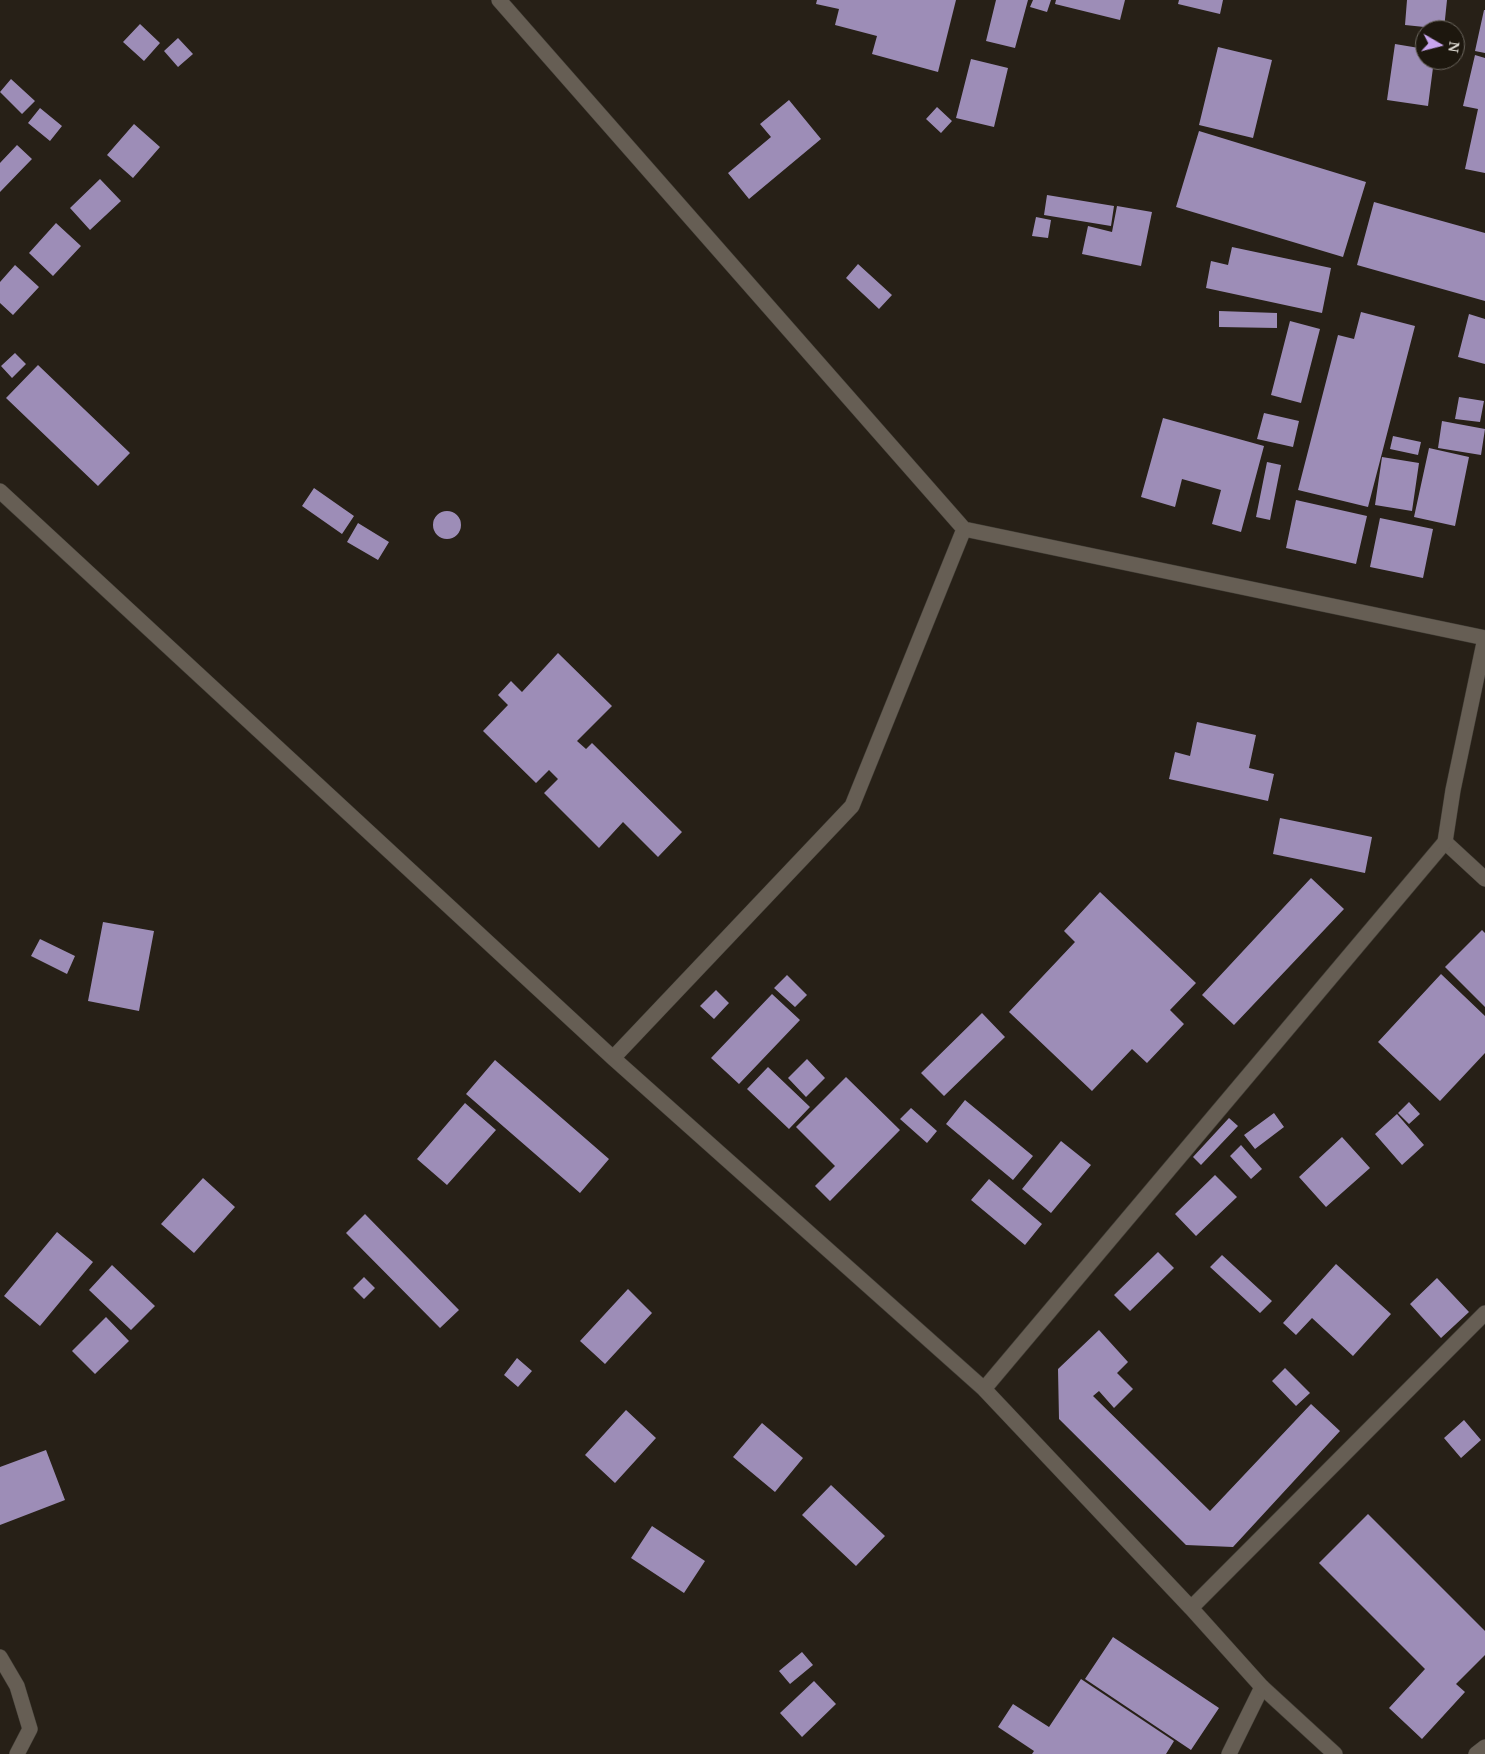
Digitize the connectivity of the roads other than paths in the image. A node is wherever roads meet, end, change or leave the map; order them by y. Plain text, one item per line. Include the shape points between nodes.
1 (499, 0) edge
2 (0, 490) edge
3 (964, 529) junction
4 (1445, 842) junction
5 (1485, 878) edge
6 (613, 1058) junction
7 (1485, 1313) edge
8 (984, 1389) junction
9 (1191, 1608) junction
10 (0, 1657) edge
11 (1262, 1687) junction
12 (1485, 1747) edge
13 (18, 1754) edge
14 (1229, 1754) edge
15 (1335, 1754) edge
16 (1476, 1754) edge

1 - 3 street
2 - 6 street
3 - 4 street via 1485,638
3 - 6 street via 852,806
4 - 5 street
4 - 8 street
6 - 8 street
7 - 9 street
8 - 9 street
9 - 11 street
10 - 13 street via 17,1686 30,1729
11 - 14 street
11 - 15 street
12 - 16 street

